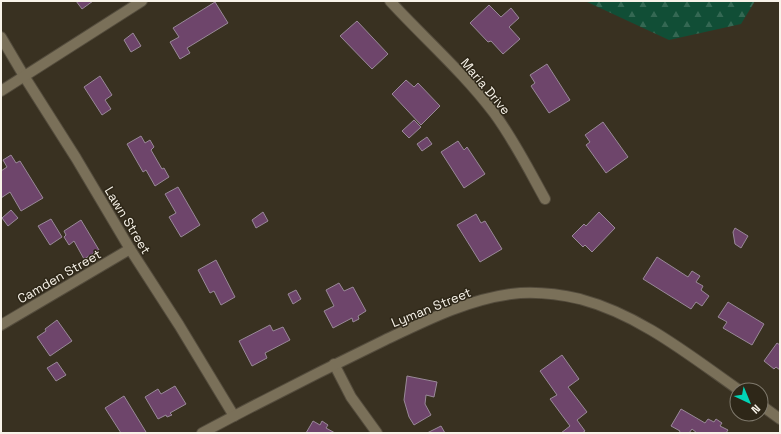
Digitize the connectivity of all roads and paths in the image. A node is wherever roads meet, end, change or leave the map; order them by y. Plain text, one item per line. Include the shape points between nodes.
1 (142, 1) edge
2 (390, 1) edge
3 (1, 37) edge
4 (24, 76) junction
5 (1, 91) edge
6 (545, 200) dead end
7 (130, 249) junction
8 (1, 325) edge
9 (334, 364) junction
10 (729, 383) edge
11 (769, 411) edge
12 (234, 416) junction
13 (780, 419) edge
14 (202, 433) edge
15 (377, 433) edge

1 - 4 street
2 - 6 street, Maria Drive via 465,79 493,113 521,155
3 - 4 street, Lawn Street
4 - 5 street
4 - 7 street, Lawn Street
7 - 8 street, Camden Street
7 - 12 street, Lawn Street
9 - 10 street, Lyman Street via 467,304 510,294 532,292 580,299 641,324
9 - 12 street, Lyman Street
9 - 15 street via 351,397
11 - 13 street
12 - 14 street, Lyman Street

